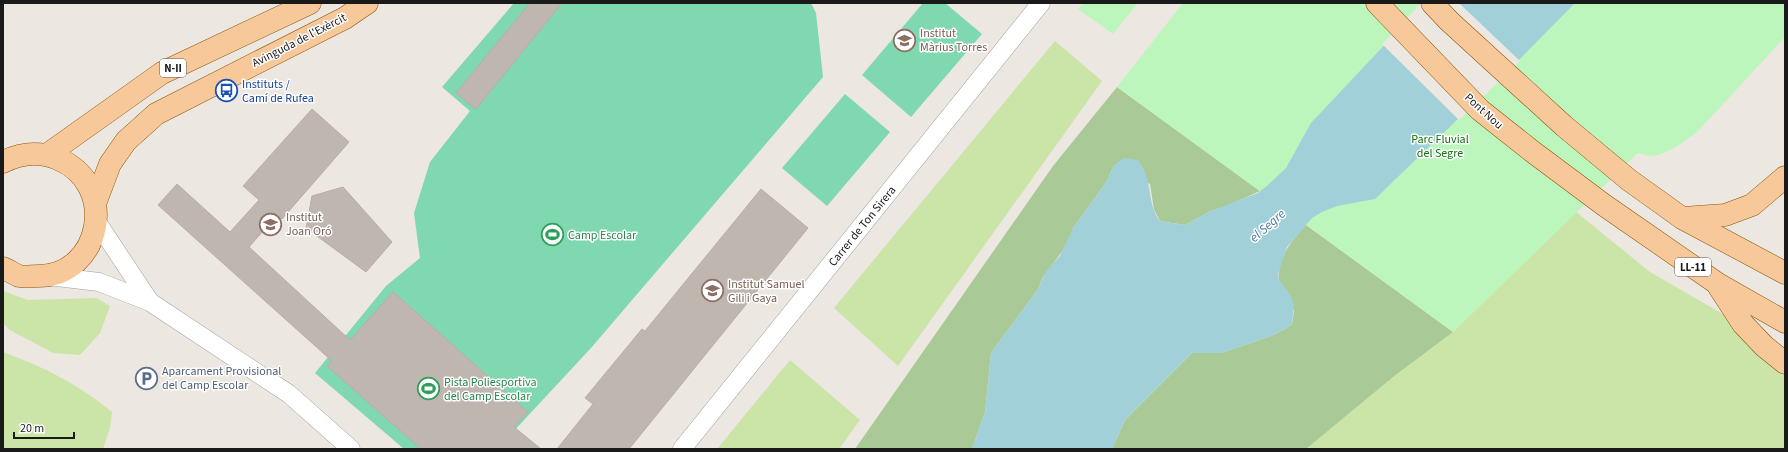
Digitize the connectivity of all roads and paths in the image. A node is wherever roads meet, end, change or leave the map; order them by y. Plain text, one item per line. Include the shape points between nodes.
1 (310, 3) edge
2 (367, 3) edge
3 (1041, 3) edge
4 (1377, 3) edge
5 (1432, 3) edge
6 (48, 154) junction
7 (3, 162) edge
8 (1781, 186) edge
9 (96, 201) junction
10 (1682, 218) junction
11 (97, 222) junction
12 (3, 268) edge
13 (1785, 273) edge
14 (48, 276) junction
15 (1718, 284) junction
16 (150, 302) junction
17 (1785, 322) edge
18 (1785, 363) edge
19 (351, 449) edge
20 (682, 449) edge

1 - 6 main road, N-II via 162,73
2 - 9 main road, Avinguda de l'Exèrcit via 345,18 156,114 126,141 110,164
3 - 20 street, Carrer de Ton Sirera
4 - 15 main road, Pont Nou / LL-11 via 1480,110 1604,206
5 - 10 main road via 1564,126 1630,180
6 - 7 main road via 31,153
6 - 9 main road via 70,163 86,180
8 - 10 main road via 1752,205 1725,215
9 - 11 main road
10 - 13 main road
11 - 14 main road via 89,246 72,266
11 - 16 street
12 - 14 main road via 20,276
14 - 16 street via 99,282
15 - 17 main road, LL-11
15 - 18 main road via 1743,324
16 - 19 street via 289,394

